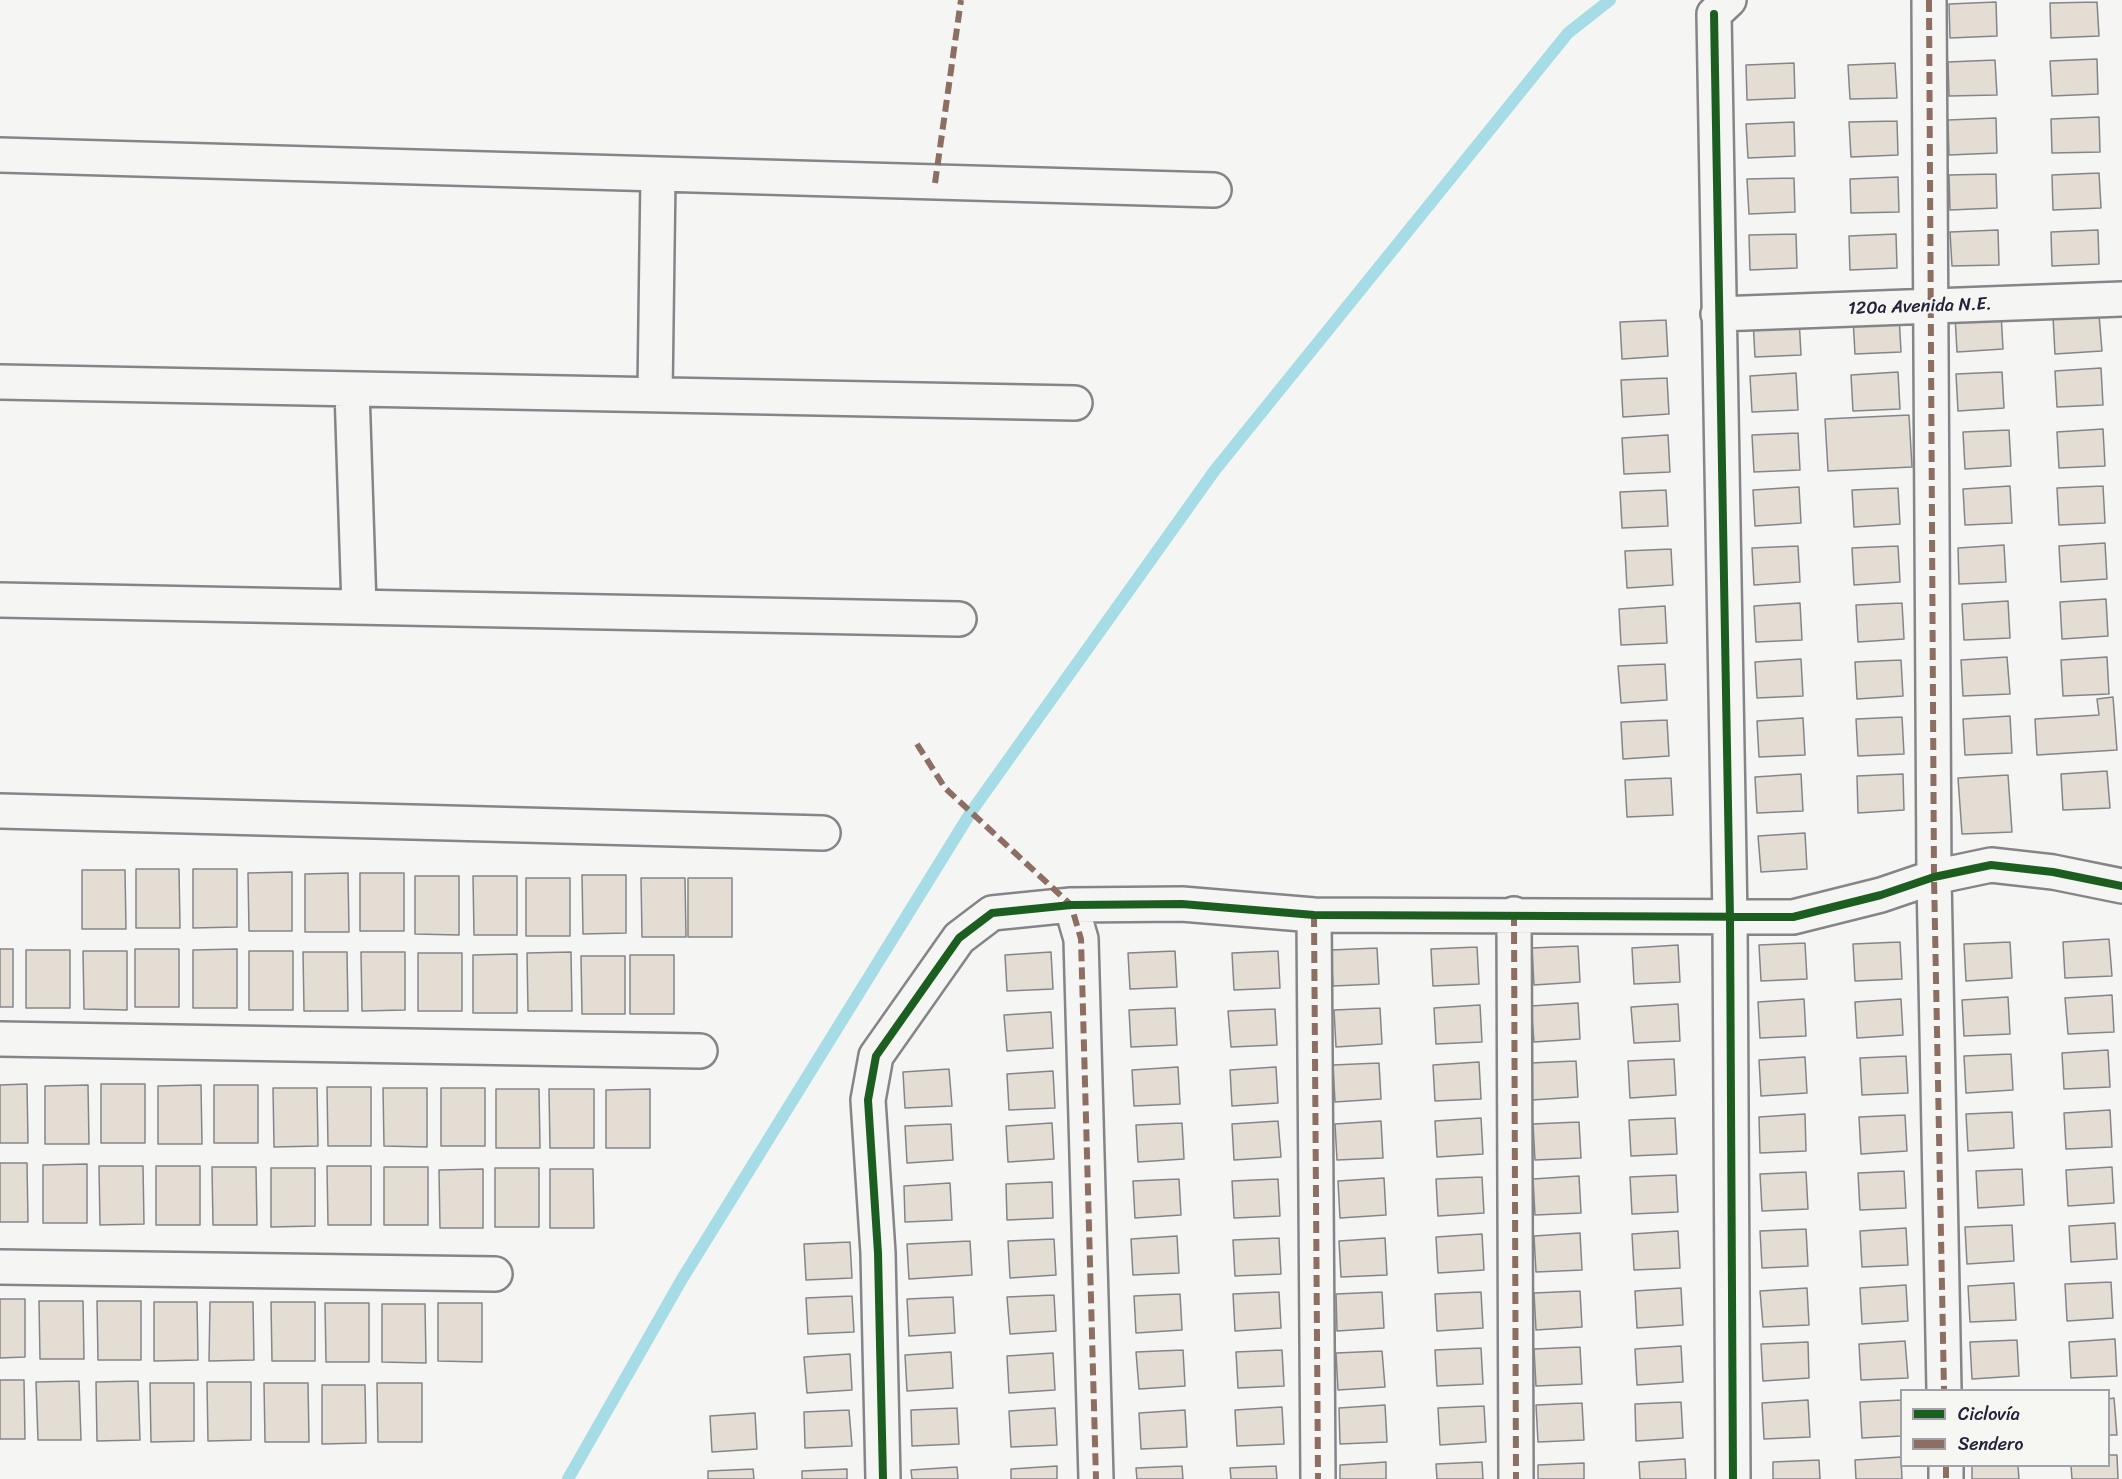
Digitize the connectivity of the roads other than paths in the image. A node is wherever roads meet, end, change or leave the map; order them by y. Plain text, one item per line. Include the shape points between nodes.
1 (1929, 0) edge
2 (1721, 7) edge
3 (0, 155) edge
4 (658, 176) junction
5 (1214, 190) dead end
6 (2122, 299) edge
7 (1931, 307) junction
8 (1719, 314) junction
9 (0, 382) edge
10 (352, 390) junction
11 (655, 393) junction
12 (1075, 403) dead end
13 (0, 600) edge
14 (358, 607) junction
15 (959, 619) dead end
16 (0, 811) edge
17 (823, 833) dead end
18 (1934, 877) junction
19 (2122, 886) edge
20 (1071, 905) junction
21 (1514, 914) junction
22 (1314, 915) junction
23 (1730, 918) junction
24 (0, 1039) edge
25 (700, 1051) dead end
26 (0, 1267) edge
27 (495, 1274) dead end
28 (1944, 1389) edge
29 (883, 1479) edge
30 (1096, 1479) edge
31 (1318, 1479) edge
32 (1516, 1479) edge
33 (1733, 1479) edge

1 - 7 street
2 - 8 street
3 - 4 street
4 - 5 street
4 - 11 street
6 - 7 street, 120a Avenida N.E.
7 - 8 street, 120a Avenida N.E.
7 - 18 street
8 - 23 street
9 - 10 street
10 - 11 street
10 - 14 street
11 - 12 street
13 - 14 street
14 - 15 street
16 - 17 street
18 - 19 street via 1991,865
18 - 23 street via 1793,917
18 - 28 street
20 - 22 street via 1182,904
20 - 29 street via 992,913 959,938 876,1056 868,1100 878,1253
20 - 30 street via 1081,939
21 - 22 street
21 - 23 street
21 - 32 street
22 - 31 street
23 - 33 street
24 - 25 street
26 - 27 street

